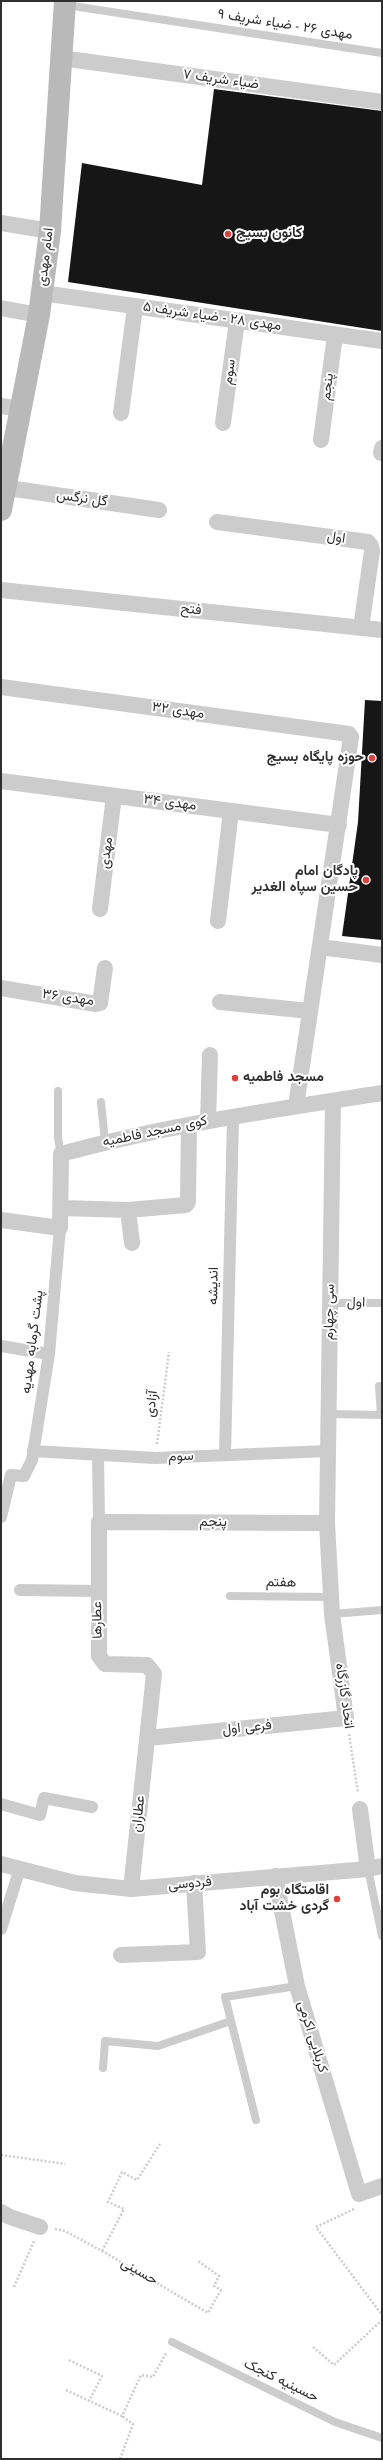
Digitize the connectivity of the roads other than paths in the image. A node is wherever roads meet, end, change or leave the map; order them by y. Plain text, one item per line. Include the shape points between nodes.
1 (65, 3) edge
2 (382, 53) edge
3 (61, 58) junction
4 (382, 102) edge
5 (1, 223) edge
6 (50, 232) junction
7 (42, 293) junction
8 (135, 306) junction
9 (1, 308) edge
10 (39, 315) junction
11 (237, 321) junction
12 (335, 335) junction
13 (382, 341) edge
14 (11, 407) edge
15 (121, 413) dead end
16 (223, 423) dead end
17 (321, 440) dead end
18 (3, 487) edge
19 (1, 510) edge
20 (159, 510) dead end
21 (217, 522) dead end
22 (1, 590) edge
23 (361, 628) junction
24 (382, 630) edge
25 (1, 687) edge
26 (1, 781) edge
27 (114, 796) junction
28 (231, 811) junction
29 (339, 825) junction
30 (100, 909) dead end
31 (218, 921) dead end
32 (320, 947) junction
33 (382, 955) edge
34 (105, 968) dead end
35 (1, 988) edge
36 (220, 1002) dead end
37 (310, 1011) junction
38 (210, 1055) dead end
39 (58, 1091) dead end
40 (382, 1093) edge
41 (333, 1101) junction
42 (101, 1102) dead end
43 (296, 1106) junction
44 (233, 1118) junction
45 (208, 1121) junction
46 (189, 1125) junction
47 (105, 1142) junction
48 (61, 1154) junction
49 (62, 1208) junction
50 (128, 1210) junction
51 (1, 1220) edge
52 (60, 1228) junction
53 (132, 1243) dead end
54 (330, 1303) junction
55 (382, 1303) edge
56 (1, 1346) edge
57 (49, 1354) junction
58 (379, 1386) dead end
59 (328, 1414) junction
60 (381, 1414) edge
61 (328, 1451) junction
62 (32, 1455) junction
63 (98, 1455) junction
64 (225, 1455) junction
65 (4, 1491) edge
66 (1, 1517) edge
67 (100, 1522) junction
68 (327, 1523) junction
69 (20, 1590) dead end
70 (98, 1591) junction
71 (230, 1596) dead end
72 (331, 1597) junction
73 (382, 1610) edge
74 (332, 1614) junction
75 (346, 1718) joint
76 (148, 1738) junction
77 (1, 1804) edge
78 (92, 1807) dead end
79 (360, 1809) road end
80 (1, 1864) edge
81 (375, 1867) edge
82 (20, 1868) junction
83 (275, 1876) junction
84 (194, 1884) junction
85 (131, 1889) junction
86 (1, 1929) edge
87 (382, 1936) edge
88 (121, 1955) dead end
89 (297, 1986) junction
90 (231, 2021) junction
91 (103, 2068) dead end
92 (256, 2120) dead end
93 (382, 2186) edge
94 (1, 2212) edge
95 (40, 2227) road end
96 (172, 2342) road end
97 (382, 2438) edge

1 - 2 lane, مهدی ۲۶ - ضیاء شریف ۹
1 - 3 main road, امام مهدی
3 - 4 street, ضیاء شریف ۷
3 - 6 main road, امام مهدی
5 - 6 street
6 - 7 main road, امام مهدی
7 - 8 street, مهدی ۲۸ - ضیاء شریف ۵
7 - 10 main road, امام مهدی
8 - 11 street, مهدی ۲۸ - ضیاء شریف ۵
8 - 15 street
9 - 10 street
10 - 14 main road, امام مهدی
11 - 12 street, مهدی ۲۸ - ضیاء شریف ۵
11 - 16 street, سوم
12 - 13 street, مهدی ۲۸ - ضیاء شریف ۵
12 - 17 street, پنجم
14 - 18 main road, امام مهدی
18 - 19 main road, امام مهدی
18 - 20 street, گل نرگس
21 - 23 street, اول via 368,542 372,551
22 - 23 street, فتح
23 - 24 street, فتح
25 - 29 street, مهدی ۳۲ via 349,734 352,740
26 - 27 street, مهدی ۳۴
27 - 28 street, مهدی ۳۴
27 - 30 street, مهدی
28 - 29 street, مهدی ۳۴
28 - 31 street
29 - 32 street
32 - 33 street
32 - 37 street
34 - 35 street, مهدی ۳۶ via 100,1003 96,1004
36 - 37 street
37 - 43 street
38 - 45 street
39 - 48 lane via 58,1138
40 - 41 street, کوی مسجد فاطمیه
41 - 43 street, کوی مسجد فاطمیه
41 - 54 street, سی چهارم
42 - 47 lane
43 - 44 street, کوی مسجد فاطمیه
44 - 45 street, کوی مسجد فاطمیه
44 - 64 street, اندیشه
45 - 46 street, کوی مسجد فاطمیه
46 - 47 street, کوی مسجد فاطمیه
46 - 50 street via 188,1202 183,1206
47 - 48 street, کوی مسجد فاطمیه
48 - 49 street
49 - 50 street
49 - 52 street
50 - 53 street
51 - 52 street
52 - 57 street, پشت گرمابه مهدیه
54 - 55 lane, اول
54 - 59 street, سی چهارم
56 - 57 street
57 - 62 street, پشت گرمابه مهدیه
58 - 60 lane
59 - 60 lane
59 - 61 street, سی چهارم
61 - 64 street, سوم
61 - 68 street, سی چهارم
62 - 63 street, سوم
62 - 65 street via 24,1476 11,1475
63 - 64 street, سوم via 155,1458
63 - 67 street, عطارها
65 - 66 street
67 - 68 street, پنجم
67 - 70 street, عطارها
68 - 72 street, اتحاد گازرگاه
69 - 70 street
70 - 76 street, عطارها via 101,1661 105,1664 147,1665 154,1674
71 - 72 lane, هفتم
72 - 74 street, اتحاد گازرگاه
73 - 74 lane
74 - 75 street, اتحاد گازرگاه
75 - 76 street, فرعی اول
76 - 85 street, عطاران
77 - 78 street via 40,1815 44,1798
79 - 81 street
80 - 82 street, فردوسی
81 - 83 street, فردوسی
81 - 87 lane
82 - 85 street, فردوسی via 75,1883
82 - 86 street
83 - 84 street, فردوسی
83 - 89 street, کربلایی اکرمی
84 - 85 street, فردوسی
84 - 88 street via 198,1952
89 - 90 lane via 225,1997
89 - 93 street, کربلایی اکرمی via 359,2194
90 - 91 lane via 158,2046 105,2041
90 - 92 lane
94 - 95 street
96 - 97 lane, حسینیه کنجک via 334,2422

